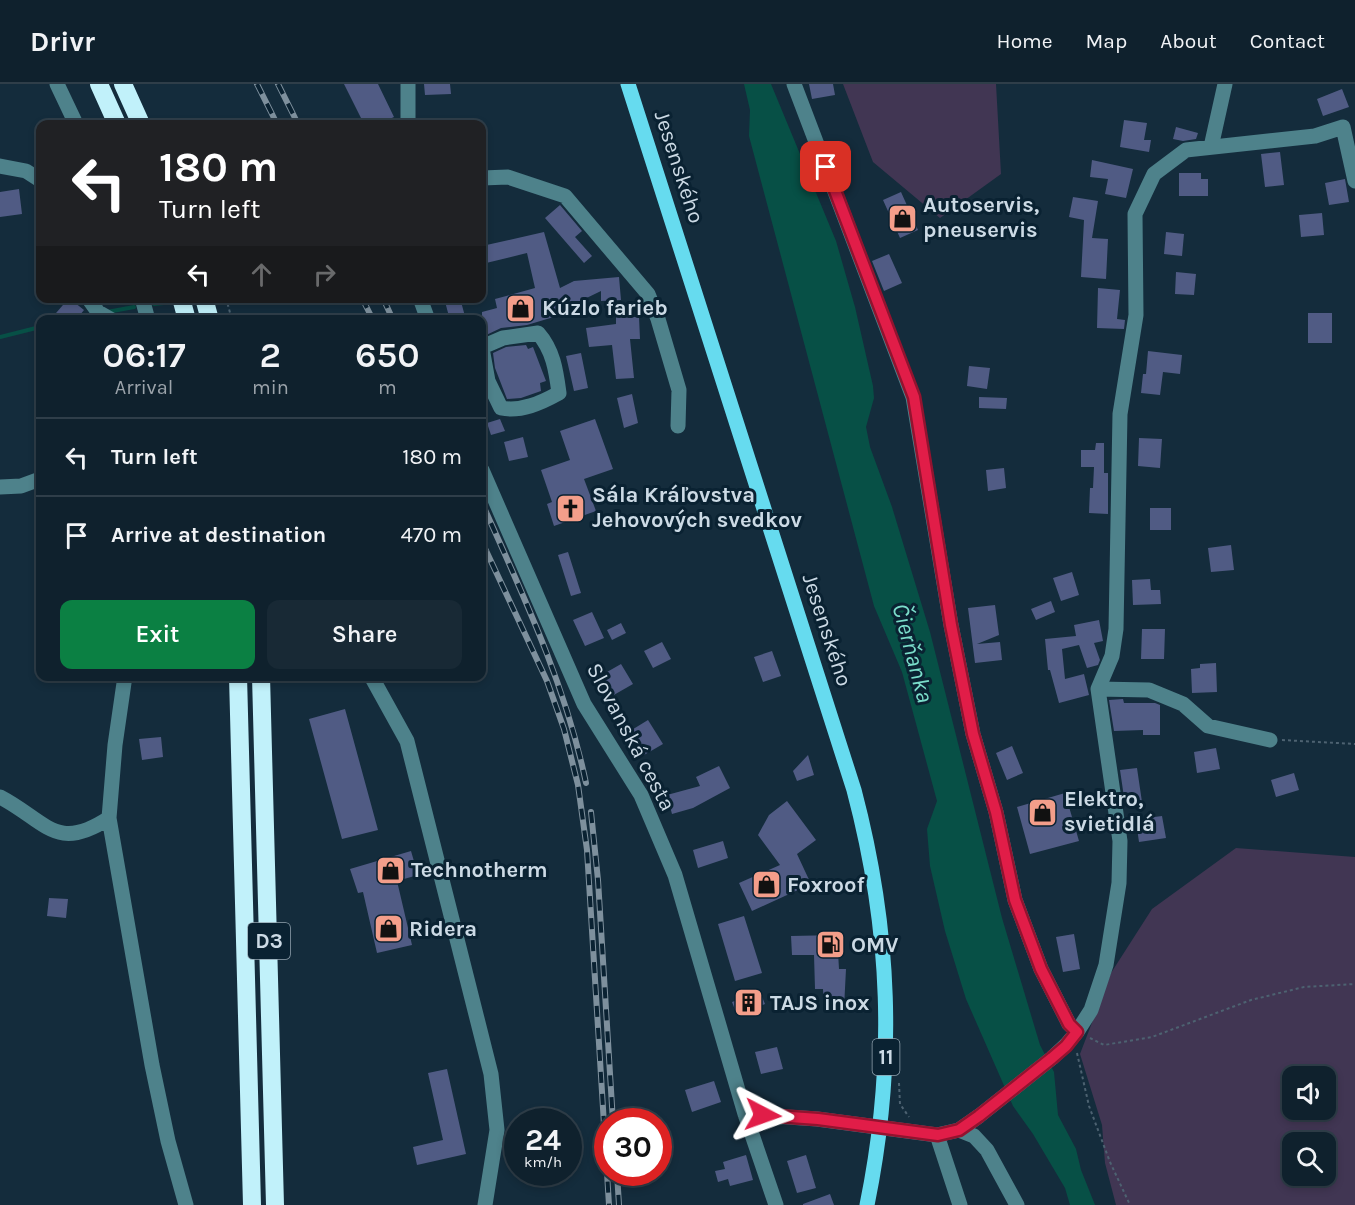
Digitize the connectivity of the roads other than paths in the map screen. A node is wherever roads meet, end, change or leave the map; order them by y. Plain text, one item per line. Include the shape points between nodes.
1 (57, 84) edge
2 (99, 84) edge
3 (123, 84) edge
4 (408, 84) edge
5 (628, 84) edge
6 (794, 84) edge
7 (1225, 84) edge
8 (74, 120) edge
9 (115, 120) edge
10 (139, 120) edge
11 (408, 120) edge
12 (1211, 147) junction
13 (0, 166) edge
14 (36, 177) edge
15 (486, 178) edge
16 (1355, 181) edge
17 (92, 303) edge
18 (103, 315) edge
19 (486, 346) edge
20 (486, 384) edge
21 (678, 426) dead end
22 (486, 479) edge
23 (36, 480) edge
24 (0, 487) edge
25 (124, 681) edge
26 (238, 681) edge
27 (261, 681) edge
28 (374, 681) edge
29 (1098, 688) junction
30 (1270, 740) road end
31 (0, 797) edge
32 (109, 818) junction
33 (1075, 1034) junction
34 (745, 1114) junction
35 (881, 1129) junction
36 (959, 1130) junction
37 (938, 1135) junction
38 (186, 1205) edge
39 (252, 1205) edge
40 (275, 1205) edge
41 (485, 1205) edge
42 (776, 1205) edge
43 (867, 1205) edge
44 (960, 1205) edge
45 (1017, 1205) edge

1 - 8 street
2 - 9 highway
3 - 10 highway
4 - 11 street
5 - 35 main road, Jesenského / 11 via 851,779 867,841 883,940 886,993
6 - 33 street via 914,397 951,625 1015,900 1041,969
7 - 12 street
12 - 16 street via 1315,136 1343,127
12 - 29 street via 1186,150 1154,174 1135,214 1136,315 1120,414 1116,629 1112,656
13 - 14 street via 26,171
15 - 21 street via 508,177 565,196 648,294 679,390
17 - 18 street
19 - 20 street via 503,338 538,333 556,368 559,393 515,411 501,408
22 - 34 street, Slovanská cesta via 584,704 641,795 675,875
23 - 24 street
25 - 32 street via 114,745
26 - 39 highway, D3
27 - 40 highway, D3
28 - 41 street via 407,741 491,1074 498,1130
29 - 30 street via 1149,690 1183,704 1208,726
29 - 33 street via 1120,841 1119,883 1106,965 1091,1010
31 - 32 street via 49,828 68,834 86,832
32 - 38 street via 154,1076
33 - 36 street via 1052,1058
34 - 35 street via 818,1119
34 - 42 street, Slovanská cesta
35 - 37 street
35 - 43 main road, Jesenského / 11
36 - 37 street
36 - 45 street via 974,1136 987,1150
37 - 44 street

